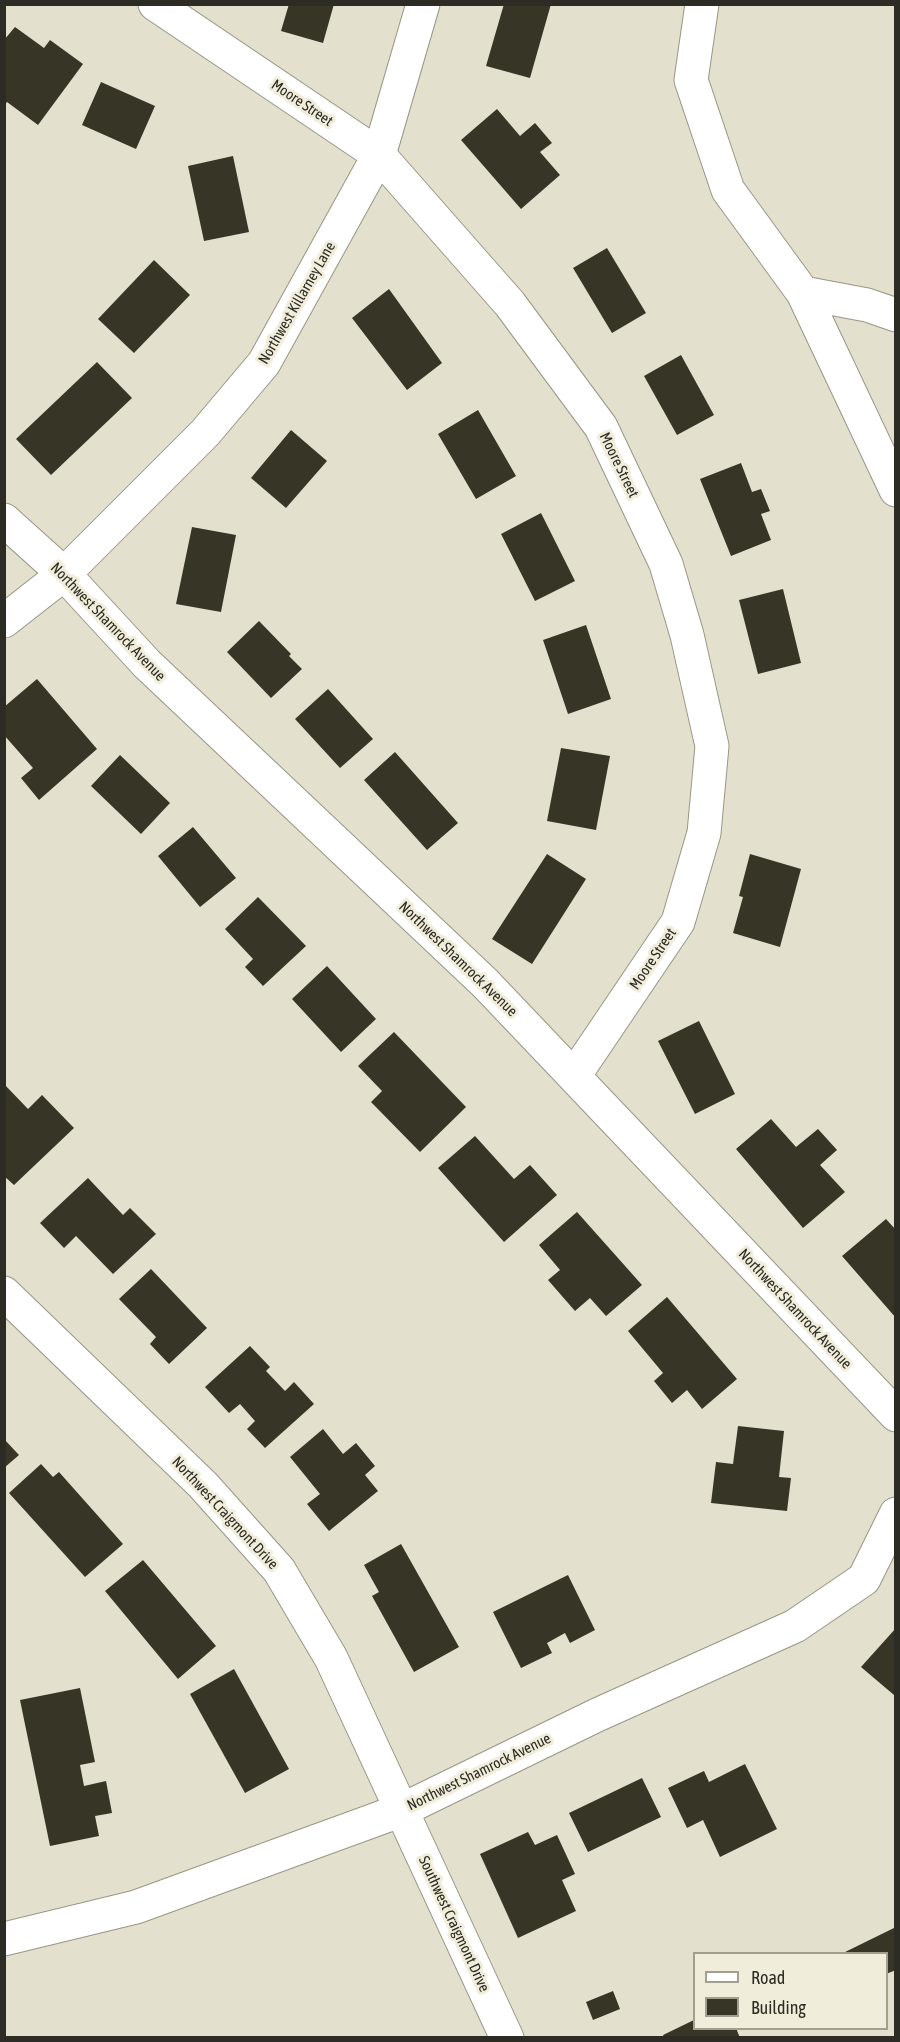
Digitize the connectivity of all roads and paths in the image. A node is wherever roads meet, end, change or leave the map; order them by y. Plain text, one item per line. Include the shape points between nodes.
1 (155, 4) edge
2 (423, 4) edge
3 (702, 4) edge
4 (379, 155) junction
5 (803, 292) junction
6 (896, 315) edge
7 (896, 490) edge
8 (4, 520) edge
9 (64, 574) junction
10 (4, 621) edge
11 (574, 1076) junction
12 (4, 1293) edge
13 (896, 1415) edge
14 (896, 1514) edge
15 (402, 1810) junction
16 (4, 1939) edge
17 (507, 2037) edge

1 - 4 street, Moore Street
2 - 4 street, Northwest Killarney Lane
3 - 5 street via 691,80 728,190
4 - 9 street, Northwest Killarney Lane via 264,363 205,433
4 - 11 street, Moore Street via 510,304 601,427 666,564 687,634 712,746 704,833 678,922
5 - 6 street via 867,304
5 - 7 street
8 - 9 street, Northwest Shamrock Avenue
9 - 10 street, Northwest Killarney Lane
9 - 11 street, Northwest Shamrock Avenue via 147,664 485,983
11 - 13 street, Northwest Shamrock Avenue
12 - 15 street, Northwest Craigmont Drive via 203,1485 279,1570 331,1658
14 - 15 street, Northwest Shamrock Avenue via 864,1579 795,1626 597,1715
15 - 16 street, Northwest Shamrock Avenue via 136,1907
15 - 17 street, Southwest Craigmont Drive

